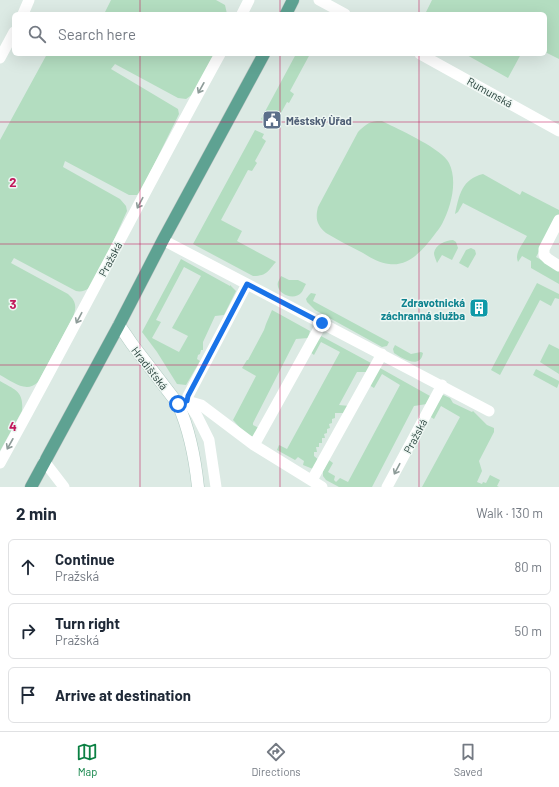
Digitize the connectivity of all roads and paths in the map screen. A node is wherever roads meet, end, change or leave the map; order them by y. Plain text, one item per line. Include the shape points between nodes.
1 (29, 0) edge
2 (249, 0) edge
3 (293, 0) edge
4 (319, 0) edge
5 (24, 12) edge
6 (243, 12) edge
7 (287, 12) edge
8 (341, 12) edge
9 (12, 36) edge
10 (219, 56) edge
11 (263, 56) edge
12 (424, 56) edge
13 (0, 58) edge
14 (559, 131) edge
15 (559, 220) edge
16 (163, 240) junction
17 (559, 266) edge
18 (247, 284) junction
19 (322, 323) junction
20 (119, 324) junction
21 (382, 354) junction
22 (442, 385) junction
23 (184, 400) junction
24 (489, 411) dead end
25 (254, 444) junction
26 (44, 461) junction
27 (0, 463) edge
28 (312, 480) junction
29 (31, 487) edge
30 (64, 487) edge
31 (198, 487) edge
32 (216, 487) edge
33 (322, 487) edge
34 (387, 487) edge

1 - 5 street
2 - 6 street
3 - 7 main road
4 - 8 street
9 - 13 street
10 -> 27 street, Pražská
11 - 16 main road
12 - 14 street, Rumunská
15 - 17 street via 544,249 544,255 548,260
16 - 18 street
16 - 20 main road
18 - 19 street
18 - 23 street
19 - 21 street
19 - 25 street
20 - 23 street, Hradišťská via 129,339
20 - 26 main road
21 - 22 street
21 - 28 street
22 - 24 street
22 -> 34 street, Pražská
23 - 25 street via 201,404
23 - 31 street, Hradišťská via 183,414 193,446
23 - 32 street, Hradišťská via 197,416 209,440
25 - 28 street
26 - 29 main road
26 - 30 street
28 - 33 street

